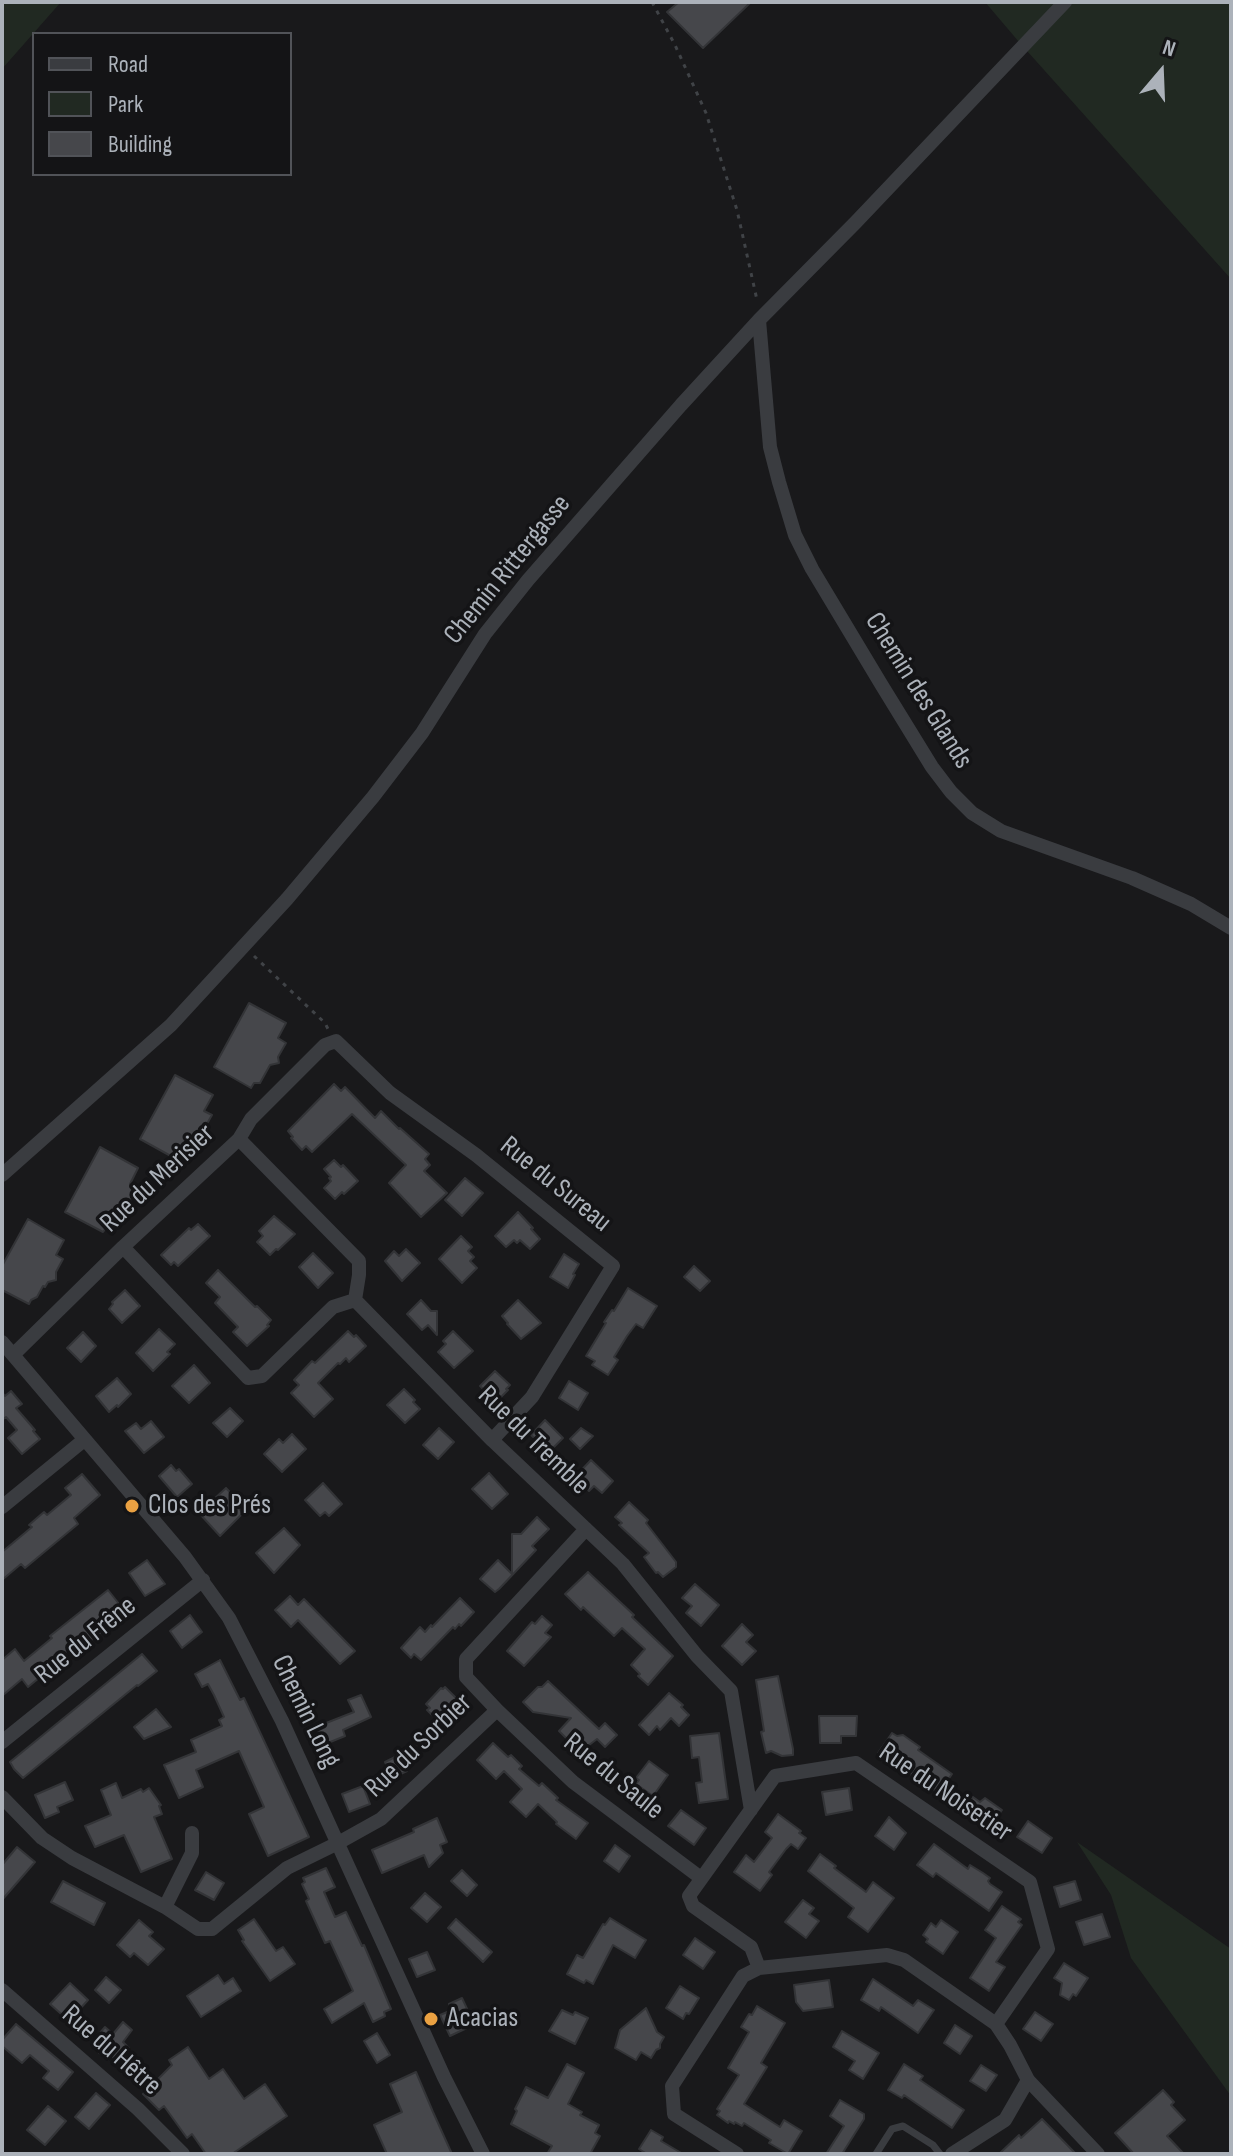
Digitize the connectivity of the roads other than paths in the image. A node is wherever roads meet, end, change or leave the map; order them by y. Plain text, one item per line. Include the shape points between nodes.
1 (1065, 2) edge
2 (759, 320) junction
3 (1231, 928) edge
4 (336, 1041) joint
5 (239, 1139) junction
6 (2, 1175) edge
7 (123, 1247) junction
8 (355, 1300) junction
9 (2, 1342) edge
10 (13, 1355) junction
11 (84, 1440) junction
12 (492, 1440) junction
13 (2, 1507) edge
14 (586, 1529) junction
15 (203, 1580) junction
16 (497, 1710) junction
17 (2, 1742) edge
18 (2, 1797) edge
19 (751, 1810) junction
20 (192, 1833) dead end
21 (338, 1843) junction
22 (701, 1878) junction
23 (165, 1907) junction
24 (759, 1968) junction
25 (2, 1990) edge
26 (996, 2024) junction
27 (1028, 2080) junction
28 (183, 2154) edge
29 (483, 2154) edge
30 (737, 2154) edge
31 (876, 2154) edge
32 (940, 2154) edge
33 (952, 2154) edge
34 (1098, 2154) edge

1 - 2 street, Chemin Rittergasse
2 - 3 street, Chemin des Glands via 770,447 795,535 951,792 1001,831 1142,883
2 - 6 street, Chemin Rittergasse via 528,580 485,634 422,733 287,899 171,1025
4 - 5 street, Rue du Merisier via 325,1045 251,1119
4 - 12 street, Rue du Sureau via 390,1093 613,1266 532,1397
5 - 7 street, Rue du Merisier
5 - 8 street via 359,1261
7 - 8 street via 248,1378 262,1376 333,1307
7 - 10 street, Rue du Merisier
8 - 12 street, Rue du Tremble
9 - 10 street, Chemin Long
10 - 11 street, Chemin Long
11 - 13 street
11 - 15 street, Chemin Long
12 - 14 street, Rue du Tremble
14 - 16 street, Rue du Sorbier via 466,1659 466,1677
14 - 19 street, Rue du Tremble via 623,1564 731,1691
15 - 17 street, Rue du Frêne
15 - 21 street, Chemin Long via 276,1708
16 - 21 street, Rue du Sorbier via 381,1819
16 - 22 street, Rue du Saule via 573,1782
18 - 23 street via 42,1838
19 - 22 street, Rue du Noisetier
19 - 26 street, Rue du Noisetier via 775,1776 856,1763 1030,1882 1048,1949
20 - 23 street via 192,1853
21 - 23 street, Rue du Sorbier via 287,1868 212,1929 198,1929
21 - 29 street, Chemin Long
22 - 24 street via 689,1896 693,1906 751,1947
24 - 26 street via 887,1955 904,1960
24 - 30 street via 743,1976 672,2086 674,2114
25 - 28 street, Rue du Hêtre
26 - 27 street
27 - 33 street via 1005,2120
27 - 34 street
31 - 32 lane via 892,2129 903,2126

